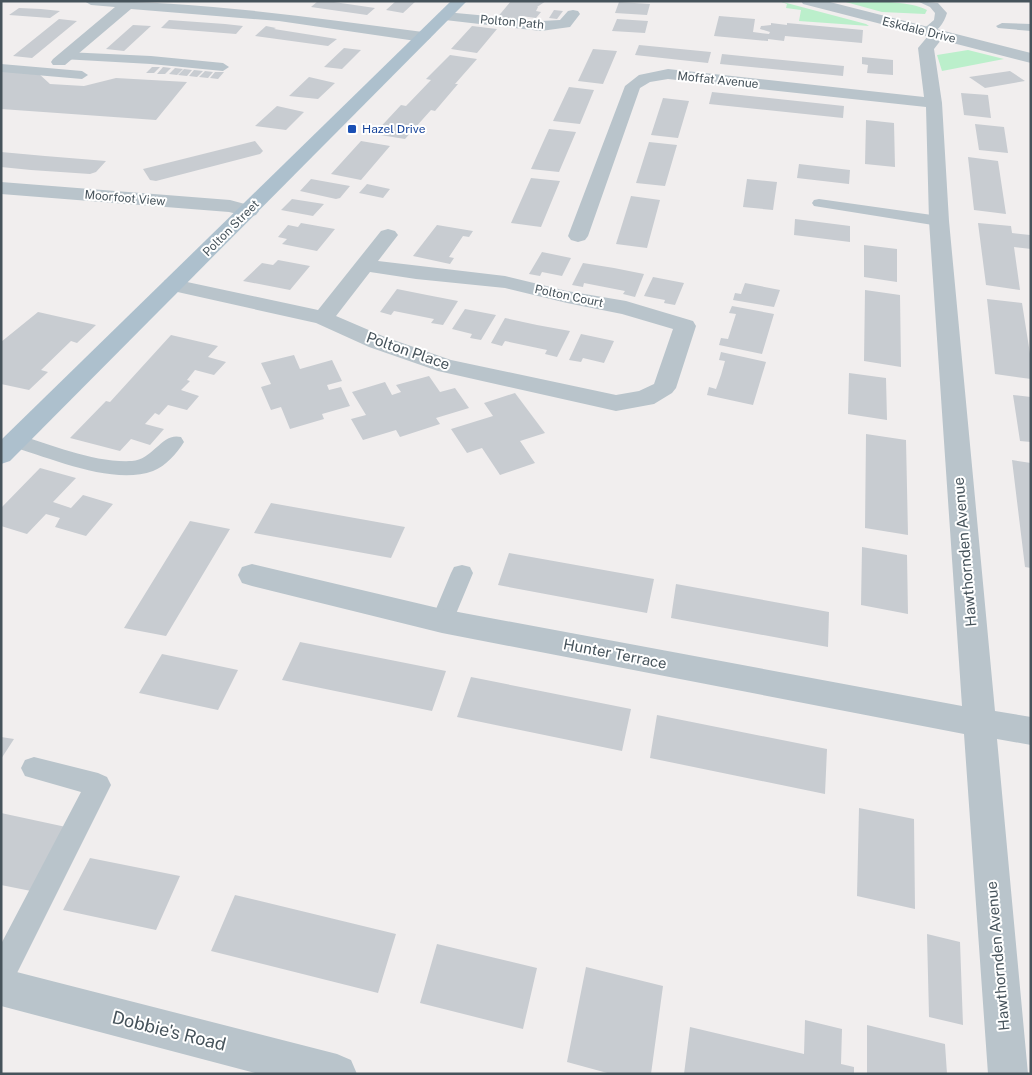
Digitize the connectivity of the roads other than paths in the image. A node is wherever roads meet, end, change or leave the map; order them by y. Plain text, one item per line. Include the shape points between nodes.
1 (90, 1) edge
2 (258, 1) edge
3 (460, 1) edge
4 (808, 1) edge
5 (922, 1) edge
6 (128, 4) junction
7 (246, 14) junction
8 (573, 14) dead end
9 (445, 16) junction
10 (1002, 26) dead end
11 (1031, 28) edge
12 (932, 33) junction
13 (423, 37) junction
14 (1031, 58) edge
15 (62, 59) joint
16 (223, 67) dead end
17 (1, 68) edge
18 (82, 75) dead end
19 (934, 103) junction
20 (1, 188) edge
21 (819, 203) dead end
22 (249, 210) junction
23 (939, 221) junction
24 (388, 235) dead end
25 (578, 236) dead end
26 (365, 265) junction
27 (173, 285) junction
28 (323, 318) junction
29 (645, 398) joint
30 (16, 441) junction
31 (174, 442) dead end
32 (1, 455) edge
33 (462, 573) dead end
34 (252, 574) dead end
35 (442, 621) junction
36 (979, 723) junction
37 (1031, 731) edge
38 (34, 768) dead end
39 (1, 975) edge
40 (1, 988) edge
41 (337, 1074) edge
42 (1008, 1074) edge

1 - 6 street
2 - 7 street
3 - 9 main road, Polton Street
4 - 12 street, Eskdale Drive
5 - 12 lane via 934,5 941,13
6 - 7 street
6 - 15 street
7 - 13 street
8 - 9 street, Polton Path via 565,24 540,26
9 - 13 main road, Polton Street
10 - 11 lane
12 - 14 street, Eskdale Drive
12 - 19 street, Hawthornden Avenue via 926,48 926,65
13 - 22 main road, Polton Street
15 - 16 lane via 151,60
17 - 18 lane
19 - 23 street, Hawthornden Avenue
19 - 25 street, Moffat Avenue via 668,74 645,78 633,86
20 - 22 street, Moorfoot View
21 - 23 lane
22 - 27 main road, Polton Street
23 - 36 street, Hawthornden Avenue
24 - 26 street
26 - 28 street
26 - 29 street, Polton Court via 505,282 626,308 685,326 664,388
27 - 28 street, Polton Place
27 - 30 main road, Polton Street
28 - 29 street, Polton Place via 377,342 446,366 616,403
30 - 31 lane via 114,468 143,467 165,454
30 - 32 main road, Polton Street
33 - 35 lane
34 - 35 street, Hunter Terrace
35 - 36 street, Hunter Terrace
36 - 37 street, Hunter Terrace
36 - 42 street, Hawthornden Avenue
38 - 39 lane via 98,785
40 - 41 street, Dobbie's Road

